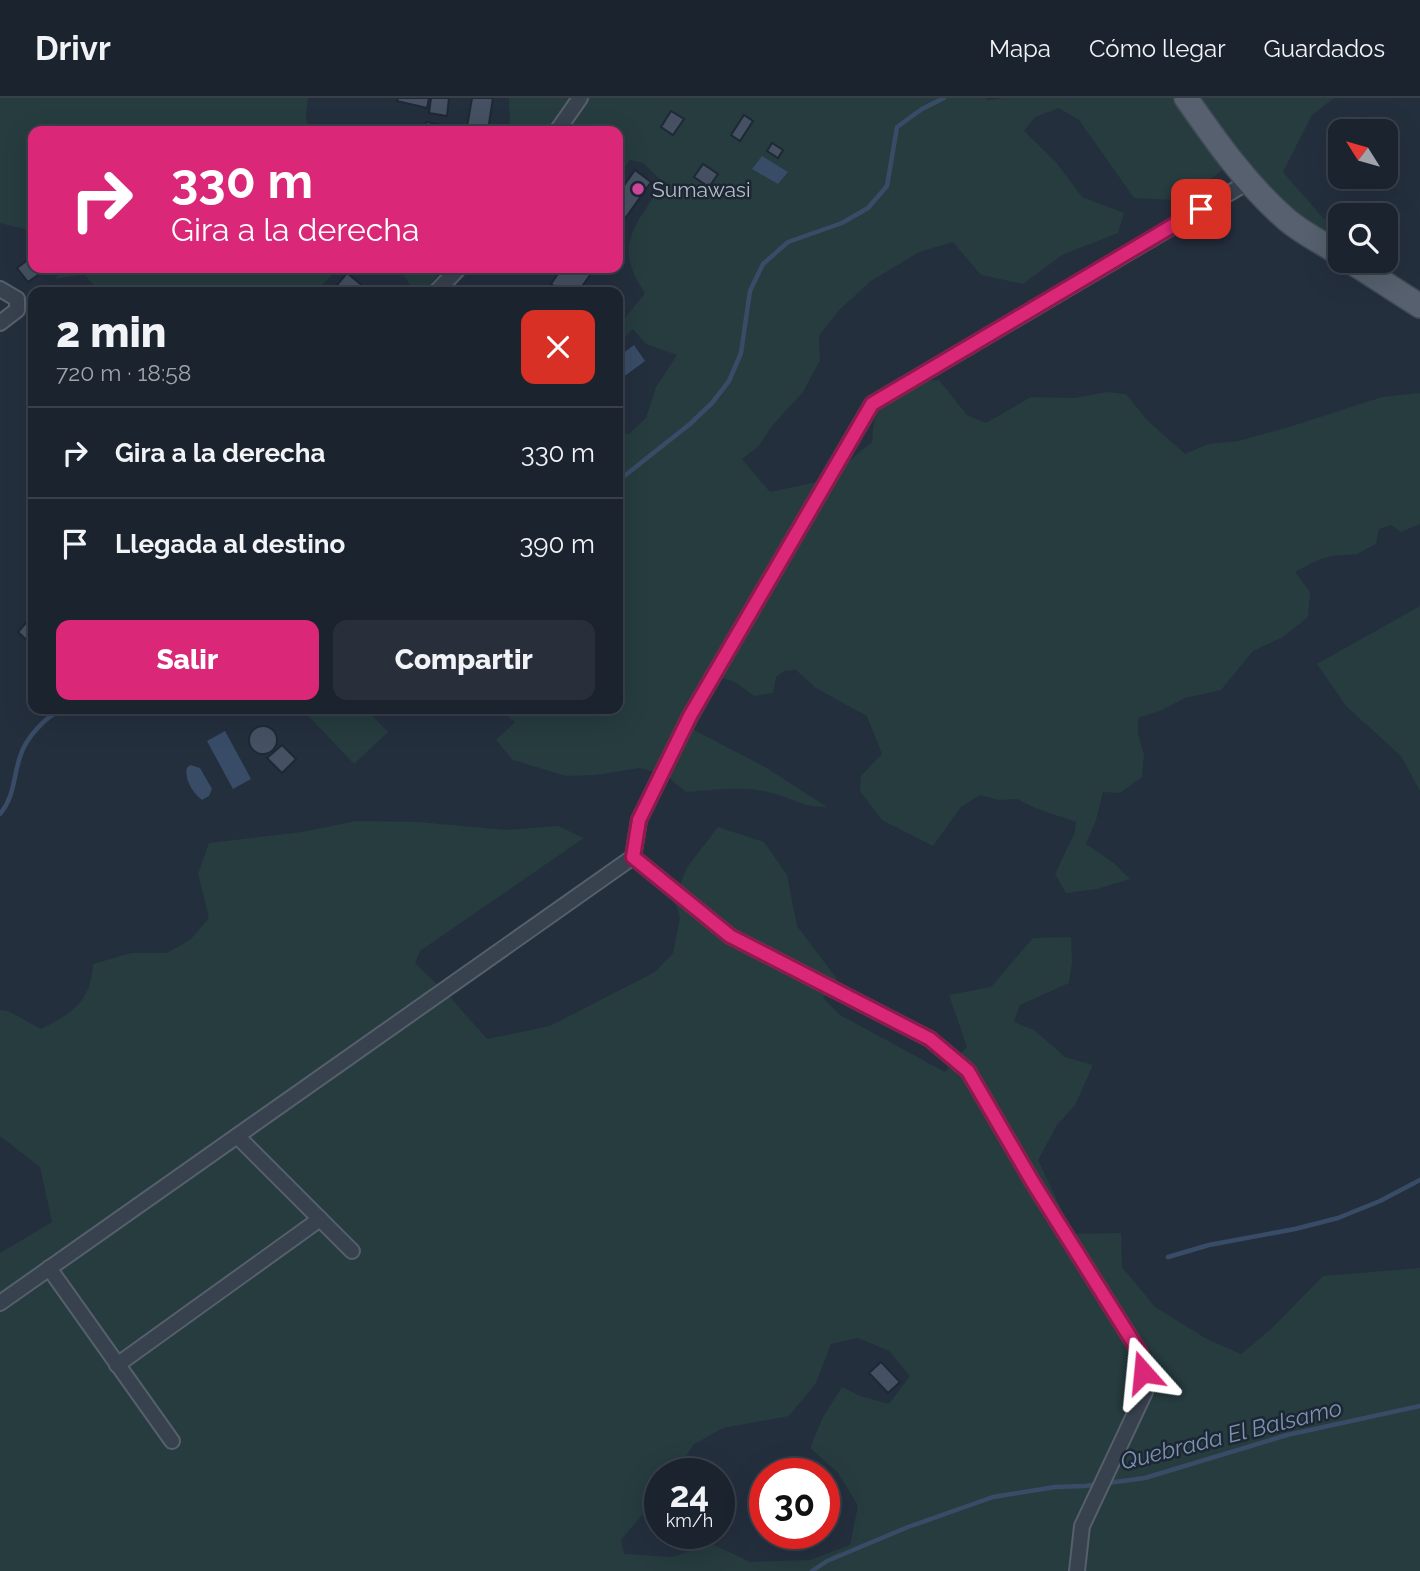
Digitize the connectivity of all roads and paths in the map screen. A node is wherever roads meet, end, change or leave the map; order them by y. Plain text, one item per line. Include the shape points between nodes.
1 (580, 98) edge
2 (1186, 98) edge
3 (560, 126) edge
4 (1248, 182) junction
5 (1328, 246) edge
6 (453, 273) edge
7 (1369, 273) edge
8 (441, 287) edge
9 (0, 289) edge
10 (1420, 306) edge
11 (0, 323) edge
12 (633, 857) junction
13 (237, 1136) junction
14 (320, 1219) junction
15 (352, 1251) dead end
16 (49, 1268) junction
17 (0, 1303) edge
18 (117, 1364) junction
19 (172, 1441) dead end
20 (1077, 1571) edge

1 - 3 street
2 - 4 main road
4 - 5 main road via 1287,220
4 - 12 street via 872,404 690,716 639,820
6 - 8 street
7 - 10 main road
9 - 11 street via 17,299 17,310
12 - 13 street
12 - 20 street via 730,936 930,1039 968,1071 1140,1353 1145,1392 1082,1526
13 - 14 street
13 - 16 street
14 - 15 street
14 - 18 street
16 - 17 street
16 - 18 street
18 - 19 street

